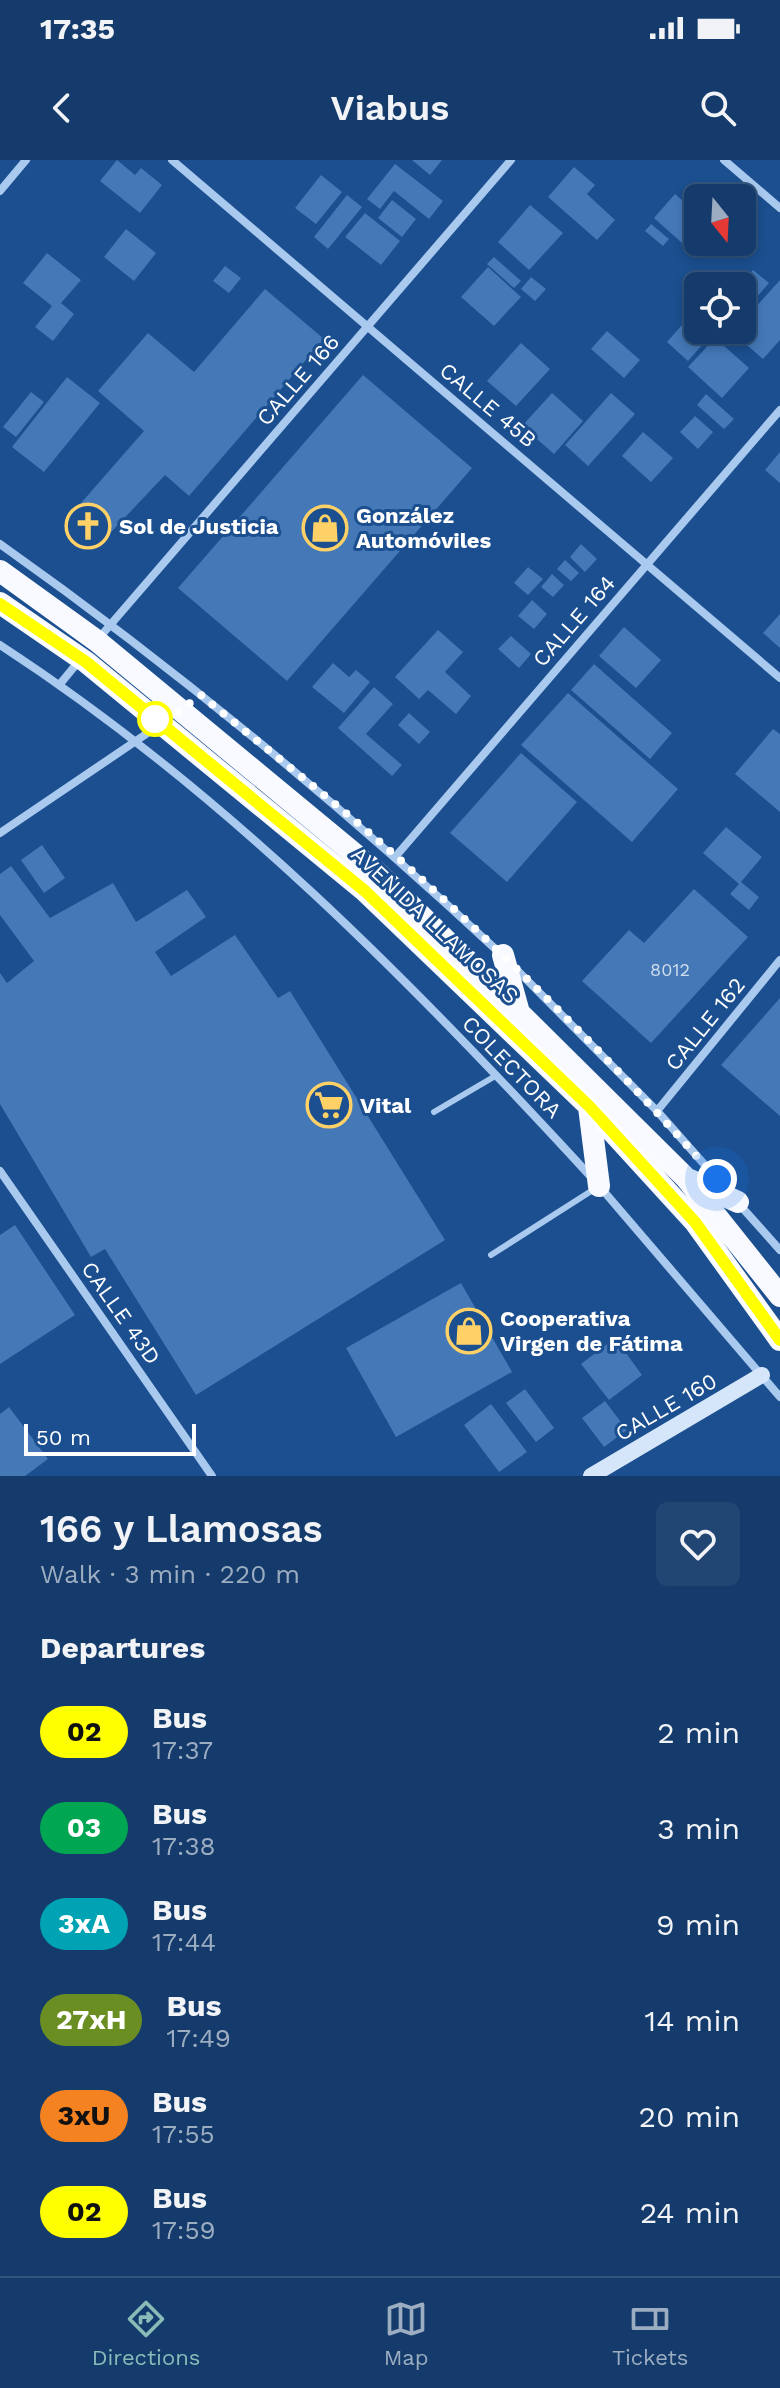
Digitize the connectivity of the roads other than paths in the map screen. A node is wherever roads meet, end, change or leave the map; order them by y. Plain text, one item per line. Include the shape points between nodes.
1 (26, 160) edge
2 (172, 160) edge
3 (511, 160) edge
4 (724, 160) edge
5 (0, 191) edge
6 (780, 208) edge
7 (367, 326) junction
8 (780, 410) edge
9 (0, 544) edge
10 (647, 565) junction
11 (0, 571) edge
12 (0, 603) edge
13 (112, 623) junction
14 (97, 641) junction
15 (0, 645) edge
16 (81, 659) junction
17 (780, 678) edge
18 (60, 684) junction
19 (201, 695) junction
20 (181, 710) junction
21 (161, 724) junction
22 (137, 740) junction
23 (0, 833) edge
24 (396, 856) junction
25 (503, 955) junction
26 (780, 960) edge
27 (518, 1010) junction
28 (497, 1075) junction
29 (589, 1106) junction
30 (657, 1111) junction
31 (434, 1112) dead end
32 (0, 1171) edge
33 (686, 1178) junction
34 (599, 1186) junction
35 (738, 1202) junction
36 (780, 1250) edge
37 (491, 1255) dead end
38 (780, 1296) edge
39 (780, 1340) edge
40 (762, 1375) junction
41 (780, 1397) edge
42 (212, 1476) edge
43 (591, 1476) edge

1 - 5 street
2 - 7 street, CALLE 45B
3 - 7 street, CALLE 166
4 - 6 street
7 - 10 street, CALLE 45B
7 - 13 street, CALLE 166
8 - 10 street, CALLE 164
9 - 13 street
10 - 17 street, CALLE 45B
10 - 24 street, CALLE 164
11 - 14 highway, AVENIDA LLAMOSAS
12 - 16 highway, AVENIDA LLAMOSAS
13 - 14 street, CALLE 166
13 - 19 street
14 - 16 street, CALLE 166
14 - 20 highway, AVENIDA LLAMOSAS
15 - 18 street, COLECTORA
16 - 18 street, CALLE 166
16 - 21 highway, AVENIDA LLAMOSAS
18 - 22 street, COLECTORA
19 - 20 street
19 - 24 street
20 - 21 street
20 - 27 highway, AVENIDA LLAMOSAS via 380,875
21 - 22 street
21 - 29 highway, AVENIDA LLAMOSAS via 365,891
22 - 23 street
22 - 28 street, COLECTORA via 317,897
24 - 25 street
25 - 27 highway
25 - 30 street
26 - 30 street, CALLE 162
27 - 33 highway, AVENIDA LLAMOSAS
28 - 31 lane
28 - 34 street, COLECTORA
29 - 34 highway
29 - 39 highway, AVENIDA LLAMOSAS via 695,1222
30 - 35 street
32 - 42 street, CALLE 43D
33 - 35 highway
33 - 38 highway, AVENIDA LLAMOSAS
34 - 37 lane
34 - 40 street, COLECTORA
35 - 36 street
40 - 41 street, COLECTORA
40 - 43 main road, CALLE 160

